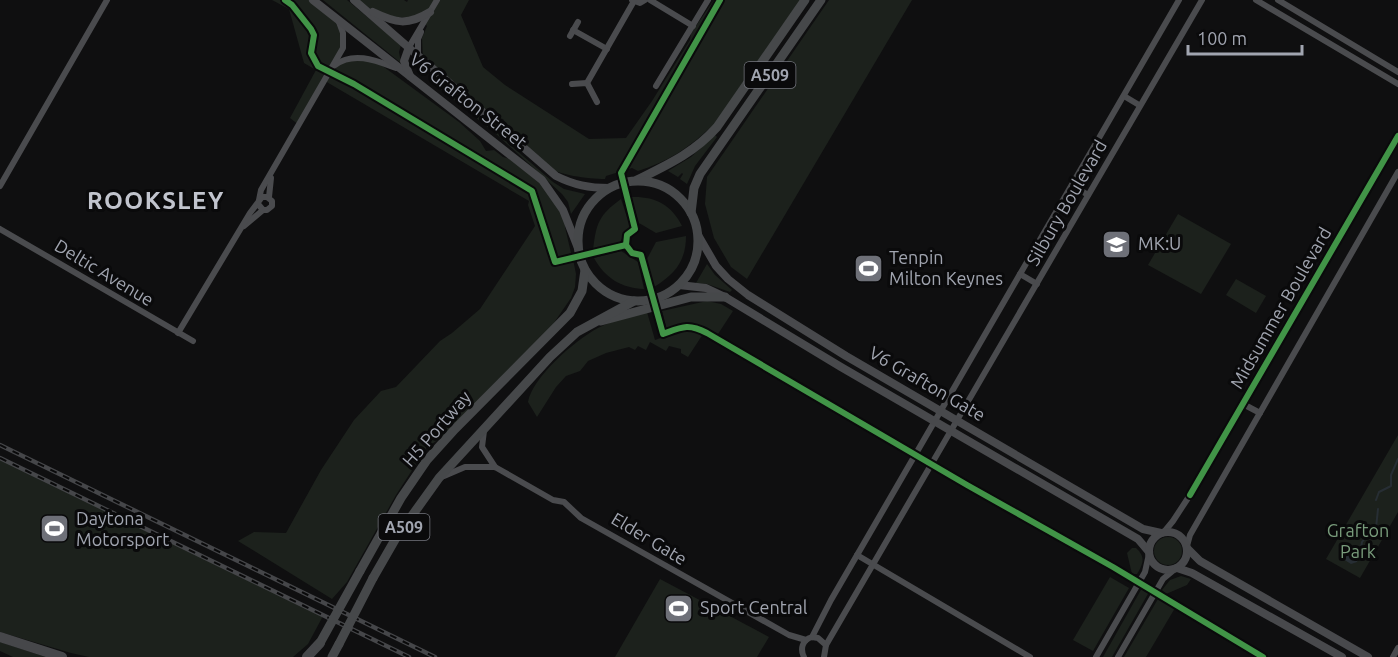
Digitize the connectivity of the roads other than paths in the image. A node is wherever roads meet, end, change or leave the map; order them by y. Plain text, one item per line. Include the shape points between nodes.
1 (107, 0) edge
2 (313, 0) edge
3 (437, 0) edge
4 (645, 0) edge
5 (650, 0) edge
6 (708, 0) edge
7 (805, 0) edge
8 (821, 0) edge
9 (1179, 0) edge
10 (1202, 0) edge
11 (1256, 0) edge
12 (1278, 0) edge
13 (633, 1) edge
14 (356, 2) edge
15 (430, 12) junction
16 (339, 21) junction
17 (578, 22) dead end
18 (424, 23) junction
19 (693, 26) junction
20 (409, 46) junction
21 (607, 49) junction
22 (421, 57) junction
23 (332, 68) junction
24 (401, 70) junction
25 (1398, 72) edge
26 (411, 76) junction
27 (587, 83) junction
28 (572, 84) dead end
29 (1398, 84) edge
30 (656, 86) dead end
31 (1124, 96) junction
32 (597, 102) dead end
33 (1139, 105) junction
34 (1398, 136) edge
35 (1398, 172) edge
36 (271, 174) junction
37 (634, 181) junction
38 (1072, 185) junction
39 (0, 186) edge
40 (609, 188) junction
41 (1089, 195) junction
42 (269, 198) junction
43 (259, 202) junction
44 (263, 210) junction
45 (691, 213) junction
46 (0, 229) edge
47 (697, 231) junction
48 (234, 238) junction
49 (579, 254) junction
50 (585, 270) junction
51 (1020, 274) junction
52 (1037, 284) junction
53 (679, 285) junction
54 (725, 297) junction
55 (666, 299) junction
56 (634, 301) junction
57 (646, 305) junction
58 (593, 322) junction
59 (178, 333) junction
60 (193, 341) dead end
61 (1243, 404) junction
62 (940, 411) junction
63 (1260, 413) junction
64 (957, 420) junction
65 (934, 421) junction
66 (484, 427) junction
67 (951, 431) junction
68 (495, 467) junction
69 (439, 478) junction
70 (1162, 532) junction
71 (1187, 548) junction
72 (1149, 553) junction
73 (858, 555) junction
74 (874, 564) junction
75 (1176, 568) junction
76 (789, 635) junction
77 (0, 637) edge
78 (809, 638) junction
79 (320, 643) junction
80 (826, 645) junction
81 (1398, 648) edge
82 (61, 656) edge
83 (803, 656) edge
84 (307, 657) edge
85 (314, 657) edge
86 (332, 657) edge
87 (824, 657) edge
88 (1030, 657) edge
89 (1096, 657) edge
90 (1118, 657) edge
91 (1342, 657) edge
92 (1368, 657) edge
93 (1393, 657) edge

1 - 39 street
2 - 16 street, V6 Grafton Street
3 - 15 street
4 - 13 street
5 - 19 street
6 - 19 street
7 - 37 main road, A509 via 706,140
8 - 45 main road, A509 via 700,174
9 - 31 street, Silbury Boulevard
10 - 33 street, Silbury Boulevard
11 - 29 street
12 - 25 street
13 - 21 street
14 - 15 street via 398,22 418,20
14 - 20 street, V6 Grafton Street
15 - 18 street
16 - 23 street via 343,48
16 - 24 street, V6 Grafton Street
17 - 21 street via 572,33
18 - 20 street
18 - 22 street via 418,39
19 - 30 street
20 - 22 street, V6 Grafton Street
20 - 26 street via 404,61
21 - 27 street
22 - 40 street, V6 Grafton Street via 556,176 588,188
23 - 24 street via 347,60 365,58
23 - 36 street
24 - 26 street, V6 Grafton Street
26 - 49 street, V6 Grafton Street via 542,180 563,210
27 - 28 street
27 - 32 street
31 - 33 street
31 - 38 street, Silbury Boulevard
33 - 41 street, Silbury Boulevard
34 - 61 street, Midsummer Boulevard
35 - 63 street, Midsummer Boulevard
36 - 42 street
36 - 43 street
37 - 40 main road, A509
37 - 45 main road, A509 via 659,185 676,195
38 - 41 street
38 - 51 street, Silbury Boulevard
40 - 49 main road, A509 via 592,202 583,217 578,233
41 - 52 street, Silbury Boulevard
42 - 43 street via 262,197
42 - 44 street via 272,206
43 - 44 street
43 - 48 street
44 - 48 street
45 - 47 main road, A509
46 - 59 street, Deltic Avenue
47 - 53 main road via 694,263
47 - 62 street, V6 Grafton Gate via 716,266 735,286
48 - 59 street
49 - 50 main road, A509
50 - 56 main road, A509 via 611,295
50 - 79 main road, H5 Portway / A509, bridge via 582,291 570,314 427,460 401,498
51 - 52 street
51 - 62 street, Silbury Boulevard
52 - 64 street, Silbury Boulevard
53 - 54 street, V6 Grafton Gate via 706,288
53 - 55 main road
54 - 55 main road
54 - 65 street, V6 Grafton Gate
55 - 57 main road
56 - 57 main road, A509
56 - 58 main road, H5 Portway / A509
57 - 58 main road
58 - 66 main road, H5 Portway / A509 via 550,357
59 - 60 street, Deltic Avenue
61 - 63 street
61 - 70 street, Midsummer Boulevard via 1178,514
62 - 64 street, V6 Grafton Gate
62 - 65 street, Silbury Boulevard
63 - 71 street, Midsummer Boulevard via 1190,535
64 - 67 street, Silbury Boulevard
64 - 70 street, V6 Grafton Gate via 1143,530
65 - 67 street, V6 Grafton Gate
65 - 73 street
66 - 68 street via 482,447
66 - 69 main road, H5 Portway / A509
67 - 72 street, V6 Grafton Gate via 1138,539
67 - 74 street
68 - 69 street, Elder Gate via 465,467
68 - 76 street, Elder Gate via 553,500 564,502 581,518
69 - 86 main road, H5 Portway / A509, bridge via 396,538
70 - 71 street via 1179,534
70 - 72 street via 1152,540
71 - 75 street via 1185,560
71 - 92 street via 1200,561
72 - 75 street via 1161,569
72 - 89 street via 1145,572
73 - 74 street
73 - 78 street
74 - 80 street
74 - 88 street
75 - 90 street via 1161,582
75 - 91 street via 1192,573
76 - 78 street, Elder Gate
76 - 83 street, Elder Gate
77 - 82 highway
78 - 80 street, Elder Gate via 818,638
78 - 83 street
79 - 84 highway
79 - 85 main road, H5 Portway / A509
80 - 87 street
81 - 93 street

